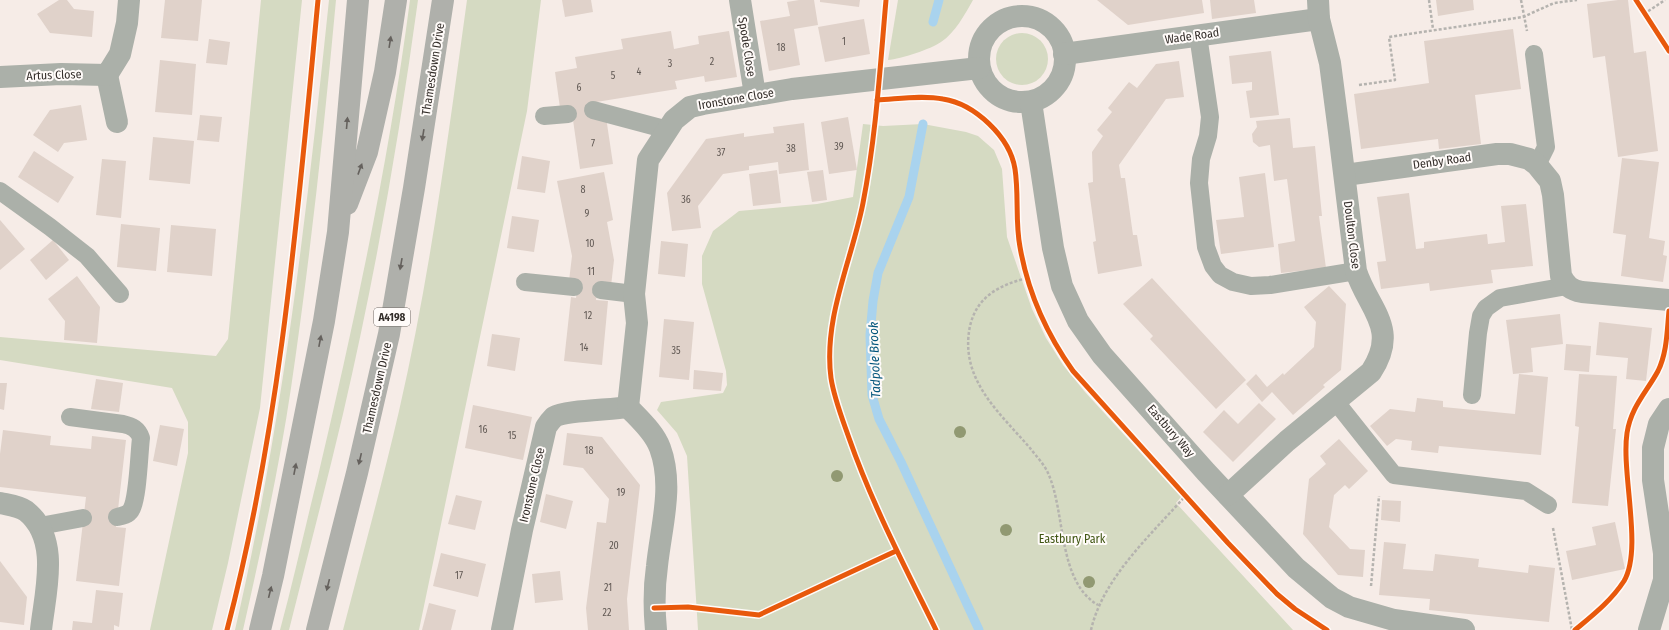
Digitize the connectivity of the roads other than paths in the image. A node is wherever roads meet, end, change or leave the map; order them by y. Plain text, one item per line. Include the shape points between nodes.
1 (130, 0) edge
2 (358, 0) edge
3 (396, 0) edge
4 (443, 0) edge
5 (740, 0) edge
6 (1018, 8) edge
7 (1319, 9) edge
8 (1198, 35) junction
9 (1064, 54) junction
10 (1534, 54) road end
11 (979, 68) junction
12 (108, 75) junction
13 (0, 77) edge
14 (755, 95) junction
15 (1031, 102) junction
16 (593, 110) dead end
17 (568, 114) dead end
18 (544, 116) dead end
19 (117, 122) dead end
20 (668, 130) junction
21 (1537, 165) junction
22 (1345, 175) junction
23 (0, 191) edge
24 (338, 232) junction
25 (1356, 271) junction
26 (525, 282) dead end
27 (1567, 286) junction
28 (574, 287) dead end
29 (601, 290) dead end
30 (120, 294) dead end
31 (634, 294) junction
32 (1669, 300) edge
33 (1472, 395) dead end
34 (1336, 402) junction
35 (628, 407) junction
36 (1669, 409) edge
37 (70, 417) dead end
38 (1228, 495) junction
39 (0, 503) edge
40 (1548, 505) road end
41 (83, 518) dead end
42 (117, 518) dead end
43 (40, 526) junction
44 (41, 630) edge
45 (260, 630) edge
46 (317, 630) edge
47 (502, 630) edge
48 (656, 630) edge
49 (1464, 630) edge
50 (1649, 630) edge

1 - 12 street via 120,54
24 -> 2 main road
24 -> 3 main road via 367,152 385,72
4 -> 46 main road, Thamesdown Drive / A4198 via 389,334
5 - 14 street, Spode Close
6 - 9 street via 1054,30 1061,41
6 - 11 street via 987,33 978,56
7 - 8 street, Wade Road
7 - 22 street, Doulton Close via 1330,63
8 - 9 street, Wade Road
8 - 25 lane via 1210,117 1199,183 1206,247 1213,266 1220,275 1233,282 1251,286 1270,286
9 - 15 street via 1065,65 1057,84 1041,99
10 - 21 lane via 1546,147
11 - 14 street, Ironstone Close
11 - 15 street via 992,92 1017,103
12 - 13 street, Artus Close
12 - 19 street
14 - 20 street, Ironstone Close via 690,107 674,120
15 - 38 street, Eastbury Way via 1053,248 1069,304 1102,356
16 - 20 lane
17 - 18 lane
20 - 31 street, Ironstone Close via 648,160
21 - 22 street, Denby Road via 1522,156 1497,154
21 - 27 street, Denby Road via 1550,181 1560,276
22 - 25 street, Doulton Close
23 - 30 lane via 87,256
45 -> 24 main road via 275,569 324,321
25 - 34 street, Doulton Close via 1360,284 1380,318 1382,339 1377,362 1371,372
26 - 28 lane
27 - 32 street via 1582,292
27 - 33 lane via 1500,298 1486,308 1481,316 1478,333
29 - 31 lane
31 - 35 street, Ironstone Close via 637,323
34 - 38 street, Doulton Close via 1302,428
34 - 40 lane via 1394,475 1526,491
35 - 47 street, Ironstone Close via 570,412 553,418 546,427
35 - 48 street via 651,433 659,447 665,468 666,496 656,568
36 - 50 street via 1659,424 1652,448 1653,480 1664,553 1664,580
37 - 42 lane via 127,425 139,432 141,438 134,500 131,510
38 - 49 street, Eastbury Way via 1306,577 1332,598 1350,607 1394,620
39 - 43 street via 26,511
41 - 43 lane
43 - 44 street via 45,536 48,561

